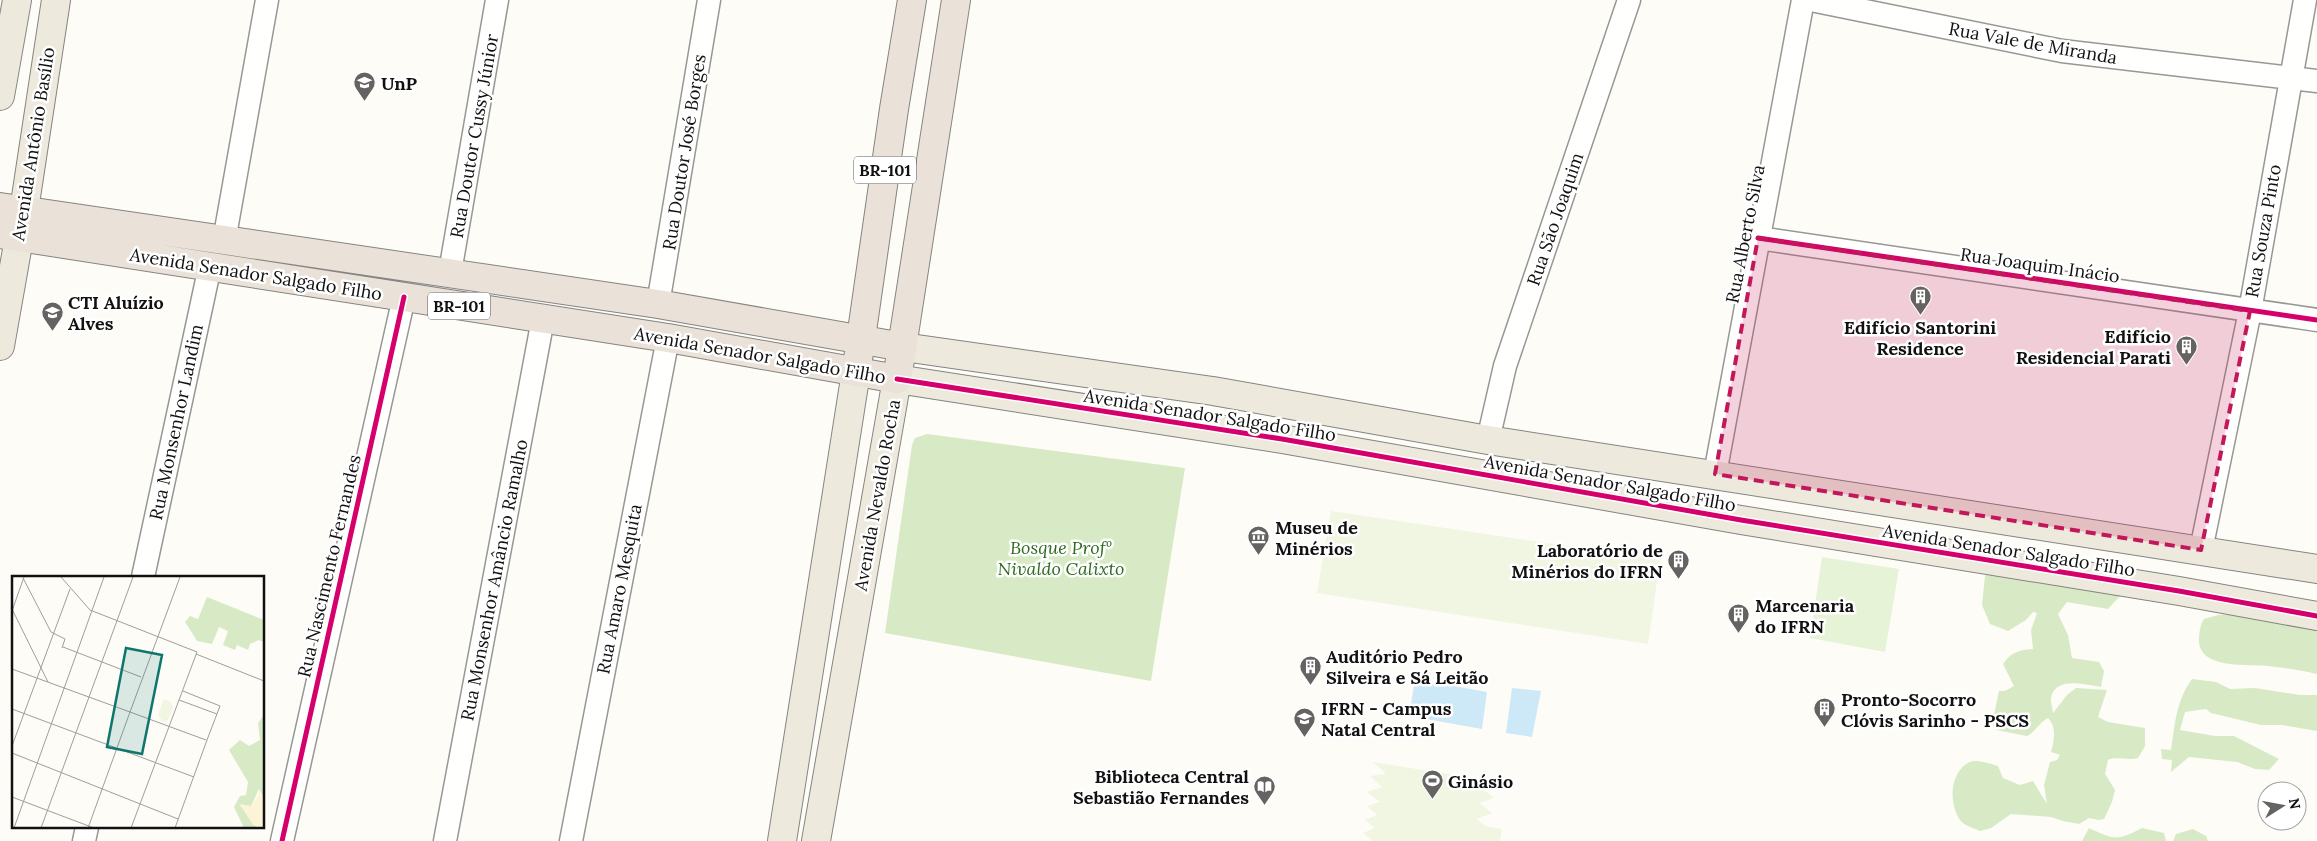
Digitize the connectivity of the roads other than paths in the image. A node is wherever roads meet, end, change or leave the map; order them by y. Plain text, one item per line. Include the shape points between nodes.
1 (18, 0) edge
2 (56, 0) edge
3 (267, 0) edge
4 (497, 0) edge
5 (709, 0) edge
6 (912, 0) edge
7 (956, 0) edge
8 (1629, 0) edge
9 (1803, 0) edge
10 (1811, 0) edge
11 (2305, 0) edge
12 (2290, 78) junction
13 (2317, 81) edge
14 (0, 96) edge
15 (12, 208) edge
16 (10, 236) edge
17 (1758, 238) junction
18 (224, 241) junction
19 (210, 266) junction
20 (450, 272) junction
21 (404, 297) junction
22 (658, 304) junction
23 (2250, 310) junction
24 (544, 319) junction
25 (2317, 320) edge
26 (668, 338) junction
27 (861, 340) junction
28 (0, 346) edge
29 (903, 347) junction
30 (856, 372) junction
31 (898, 379) junction
32 (1286, 404) junction
33 (1282, 439) junction
34 (1488, 440) junction
35 (1715, 474) junction
36 (2201, 550) junction
37 (2317, 569) edge
38 (143, 576) edge
39 (2317, 616) edge
40 (87, 828) edge
41 (84, 841) edge
42 (282, 841) edge
43 (445, 841) edge
44 (571, 841) edge
45 (782, 841) edge
46 (816, 841) edge

1 - 14 main road
2 - 15 main road, Avenida Antônio Basílio
3 - 18 street
4 - 20 street, Rua Doutor Cussy Júnior
5 - 22 street, Rua Doutor José Borges
6 - 27 highway, BR-101
7 - 29 highway, Avenida Nevaldo Rocha / BR-101
8 - 34 street, Rua São Joaquim via 1505,366
9 - 17 street, Rua Alberto Silva
10 - 12 street, Rua Vale de Miranda via 2062,51
11 - 12 street, Rua Souza Pinto
12 - 13 street, Rua Vale de Miranda
12 - 23 street, Rua Souza Pinto
15 - 16 main road, Avenida Antônio Basílio
15 - 18 highway, Avenida Senador Salgado Filho / BR-101
16 - 19 highway, Avenida Senador Salgado Filho / BR-101
16 - 28 main road, Avenida Antônio Basílio
17 - 23 street, Rua Joaquim Inácio
17 - 35 street, Rua Alberto Silva
18 - 20 highway, Avenida Senador Salgado Filho / BR-101
19 - 21 highway, Avenida Senador Salgado Filho / BR-101
19 - 38 street, Rua Monsenhor Landim
20 - 22 highway, Avenida Senador Salgado Filho / BR-101
21 - 24 highway, Avenida Senador Salgado Filho / BR-101
21 - 42 street, Rua Nascimento Fernandes
22 - 27 highway, Avenida Senador Salgado Filho / BR-101
23 - 25 street, Rua Joaquim Inácio
23 - 36 street, Rua Souza Pinto
24 - 26 highway, Avenida Senador Salgado Filho / BR-101
24 - 43 street, Rua Monsenhor Amâncio Ramalho
26 - 30 highway, Avenida Senador Salgado Filho / BR-101
26 - 44 street, Rua Amaro Mesquita
27 - 29 highway, Avenida Senador Salgado Filho / BR-101
27 - 30 highway, BR-101
29 - 31 highway, Avenida Nevaldo Rocha / BR-101
29 - 32 main road, Avenida Senador Salgado Filho
30 - 31 highway, Avenida Senador Salgado Filho / BR-101
30 - 45 main road
31 - 33 main road, Avenida Senador Salgado Filho
31 - 46 main road, Avenida Nevaldo Rocha
32 - 33 main road via 1271,412 1269,423
32 - 34 main road, Avenida Senador Salgado Filho
33 - 39 main road, Avenida Senador Salgado Filho
34 - 35 main road, Avenida Senador Salgado Filho
35 - 36 main road, Avenida Senador Salgado Filho
36 - 37 main road, Avenida Senador Salgado Filho
40 - 41 street

